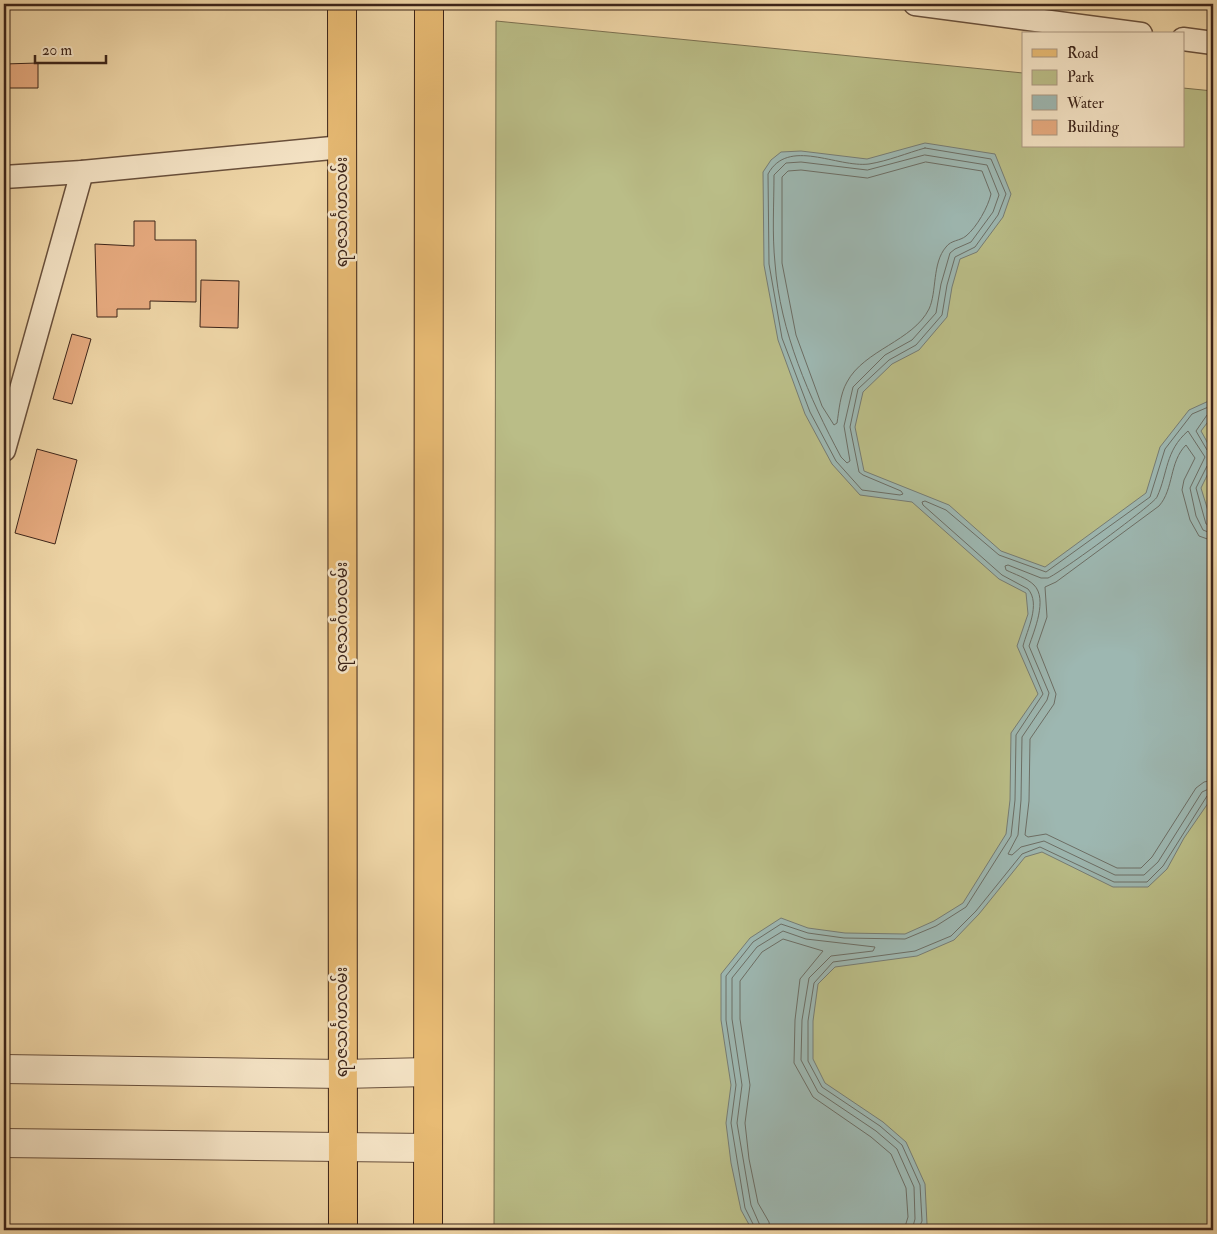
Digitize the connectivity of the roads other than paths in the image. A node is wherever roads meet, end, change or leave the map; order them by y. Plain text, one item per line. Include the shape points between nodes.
1 (342, 4) edge
2 (429, 4) edge
3 (915, 4) edge
4 (1126, 32) edge
5 (1184, 39) edge
6 (1213, 43) edge
7 (342, 147) junction
8 (82, 172) junction
9 (4, 177) edge
10 (4, 450) edge
11 (4, 1069) edge
12 (428, 1072) junction
13 (342, 1074) junction
14 (4, 1143) edge
15 (342, 1147) junction
16 (428, 1148) junction
17 (342, 1230) edge
18 (428, 1230) edge

1 - 7 main road, ရာဇသင်္ဂဟလမ်း
2 - 12 main road
3 - 4 street
5 - 6 street
7 - 8 street
7 - 13 main road, ရာဇသင်္ဂဟလမ်း
8 - 9 street
8 - 10 street
11 - 13 street
12 - 13 street
12 - 16 main road
13 - 15 main road, ရာဇသင်္ဂဟလမ်း
14 - 15 street
15 - 16 street
15 - 17 main road, ရာဇသင်္ဂဟလမ်း
16 - 18 main road

